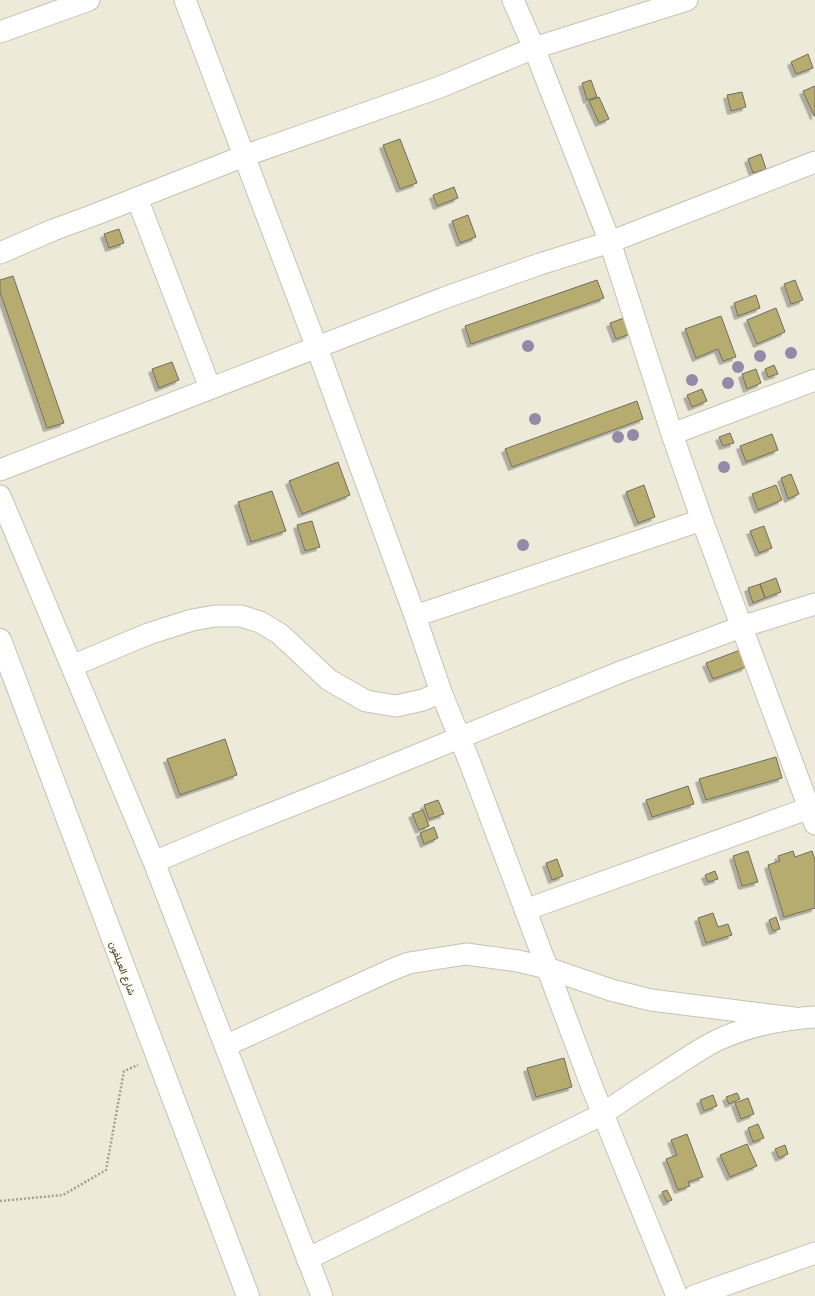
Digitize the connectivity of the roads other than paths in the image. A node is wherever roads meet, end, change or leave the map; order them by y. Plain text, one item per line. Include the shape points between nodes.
1 (89, 0) edge
2 (185, 0) edge
3 (513, 0) edge
4 (687, 0) edge
5 (0, 32) edge
6 (534, 48) junction
7 (244, 156) junction
8 (815, 162) edge
9 (137, 198) junction
10 (610, 242) junction
11 (0, 253) edge
12 (317, 348) junction
13 (815, 380) edge
14 (210, 388) junction
15 (672, 434) junction
16 (0, 470) edge
17 (0, 496) edge
18 (702, 520) junction
19 (815, 604) edge
20 (415, 616) junction
21 (741, 627) junction
22 (0, 640) edge
23 (72, 666) junction
24 (441, 692) junction
25 (460, 738) junction
26 (813, 813) edge
27 (154, 862) junction
28 (525, 910) junction
29 (547, 968) junction
30 (815, 1017) edge
31 (794, 1018) junction
32 (225, 1046) junction
33 (603, 1114) junction
34 (815, 1253) edge
35 (307, 1259) junction
36 (248, 1296) edge
37 (322, 1296) edge
38 (677, 1296) edge
39 (694, 1296) edge

1 - 5 street
2 - 7 street
3 - 6 street
4 - 6 street
6 - 7 street via 440,86
6 - 10 street
7 - 9 street
7 - 12 street
8 - 10 street
9 - 11 street
9 - 14 street
10 - 12 street via 444,298
10 - 15 street
12 - 14 street
12 - 20 street
13 - 15 street
14 - 16 street
15 - 18 street
17 - 23 street
18 - 20 street
18 - 21 street
19 - 21 street
20 - 24 street
21 - 25 street via 623,671
21 - 26 street
22 - 36 highway, شارع العيلفون
23 - 24 street via 148,634 192,620 215,616 241,616 260,622 280,634 329,680 366,701 396,706 423,700
23 - 27 street
24 - 25 street
25 - 27 street
25 - 28 street
26 - 28 street
27 - 32 street
28 - 29 street
29 - 31 street via 611,990 651,1000
29 - 32 street via 466,954 409,963
29 - 33 street
30 - 31 street
31 - 33 street via 744,1030 720,1039 630,1094
32 - 35 street
33 - 35 street
33 - 38 street
34 - 39 street
35 - 37 street

